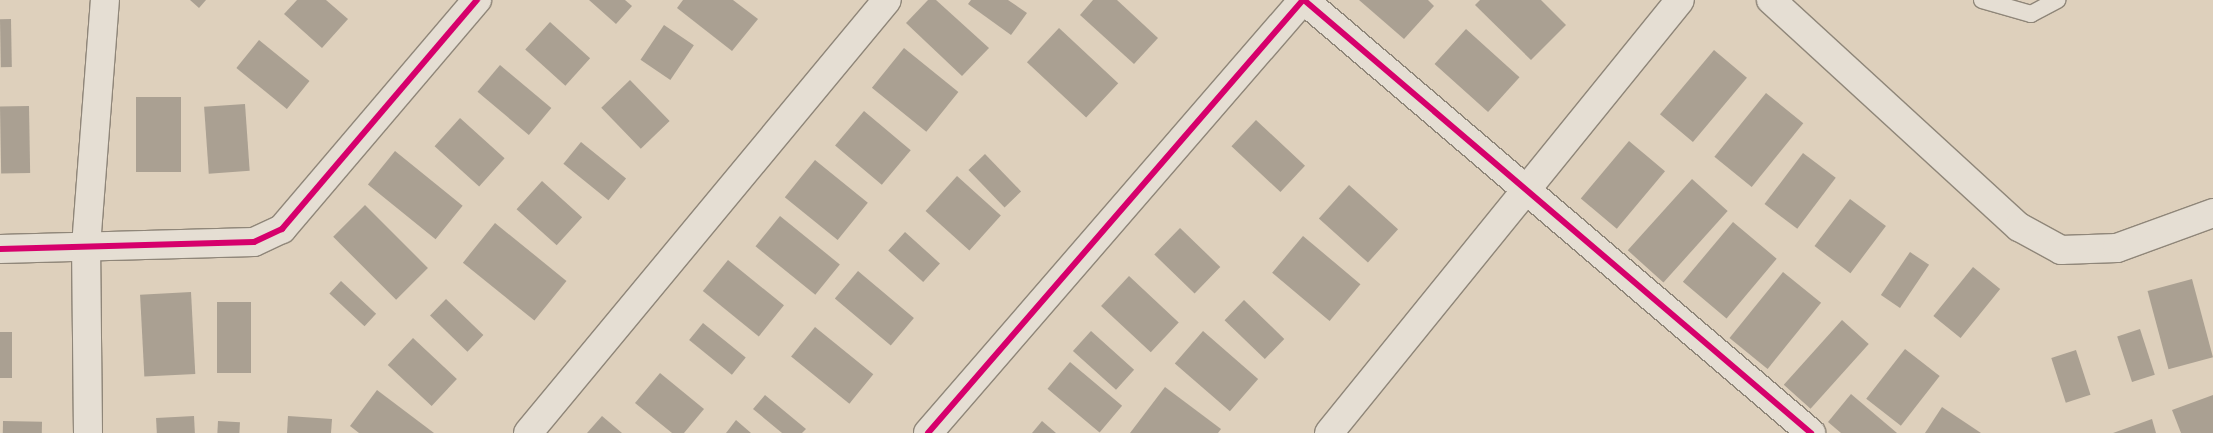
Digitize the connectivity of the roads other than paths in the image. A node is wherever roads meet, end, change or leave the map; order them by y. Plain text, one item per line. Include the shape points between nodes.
1 (105, 0) edge
2 (477, 0) edge
3 (887, 0) edge
4 (1304, 0) edge
5 (1680, 0) edge
6 (1771, 0) edge
7 (1982, 0) edge
8 (2057, 0) edge
9 (1524, 190) junction
10 (2213, 213) edge
11 (86, 246) junction
12 (0, 249) edge
13 (88, 433) edge
14 (528, 433) edge
15 (928, 433) edge
16 (1329, 433) edge
17 (1811, 433) edge

1 - 11 street
2 - 11 street via 282,229 254,242
3 - 14 street
4 - 9 street
4 - 15 street
5 - 9 street
6 - 10 street via 2019,227 2061,250 2117,248
7 - 8 lane via 2031,14
9 - 16 street
9 - 17 street
11 - 12 street
11 - 13 street

